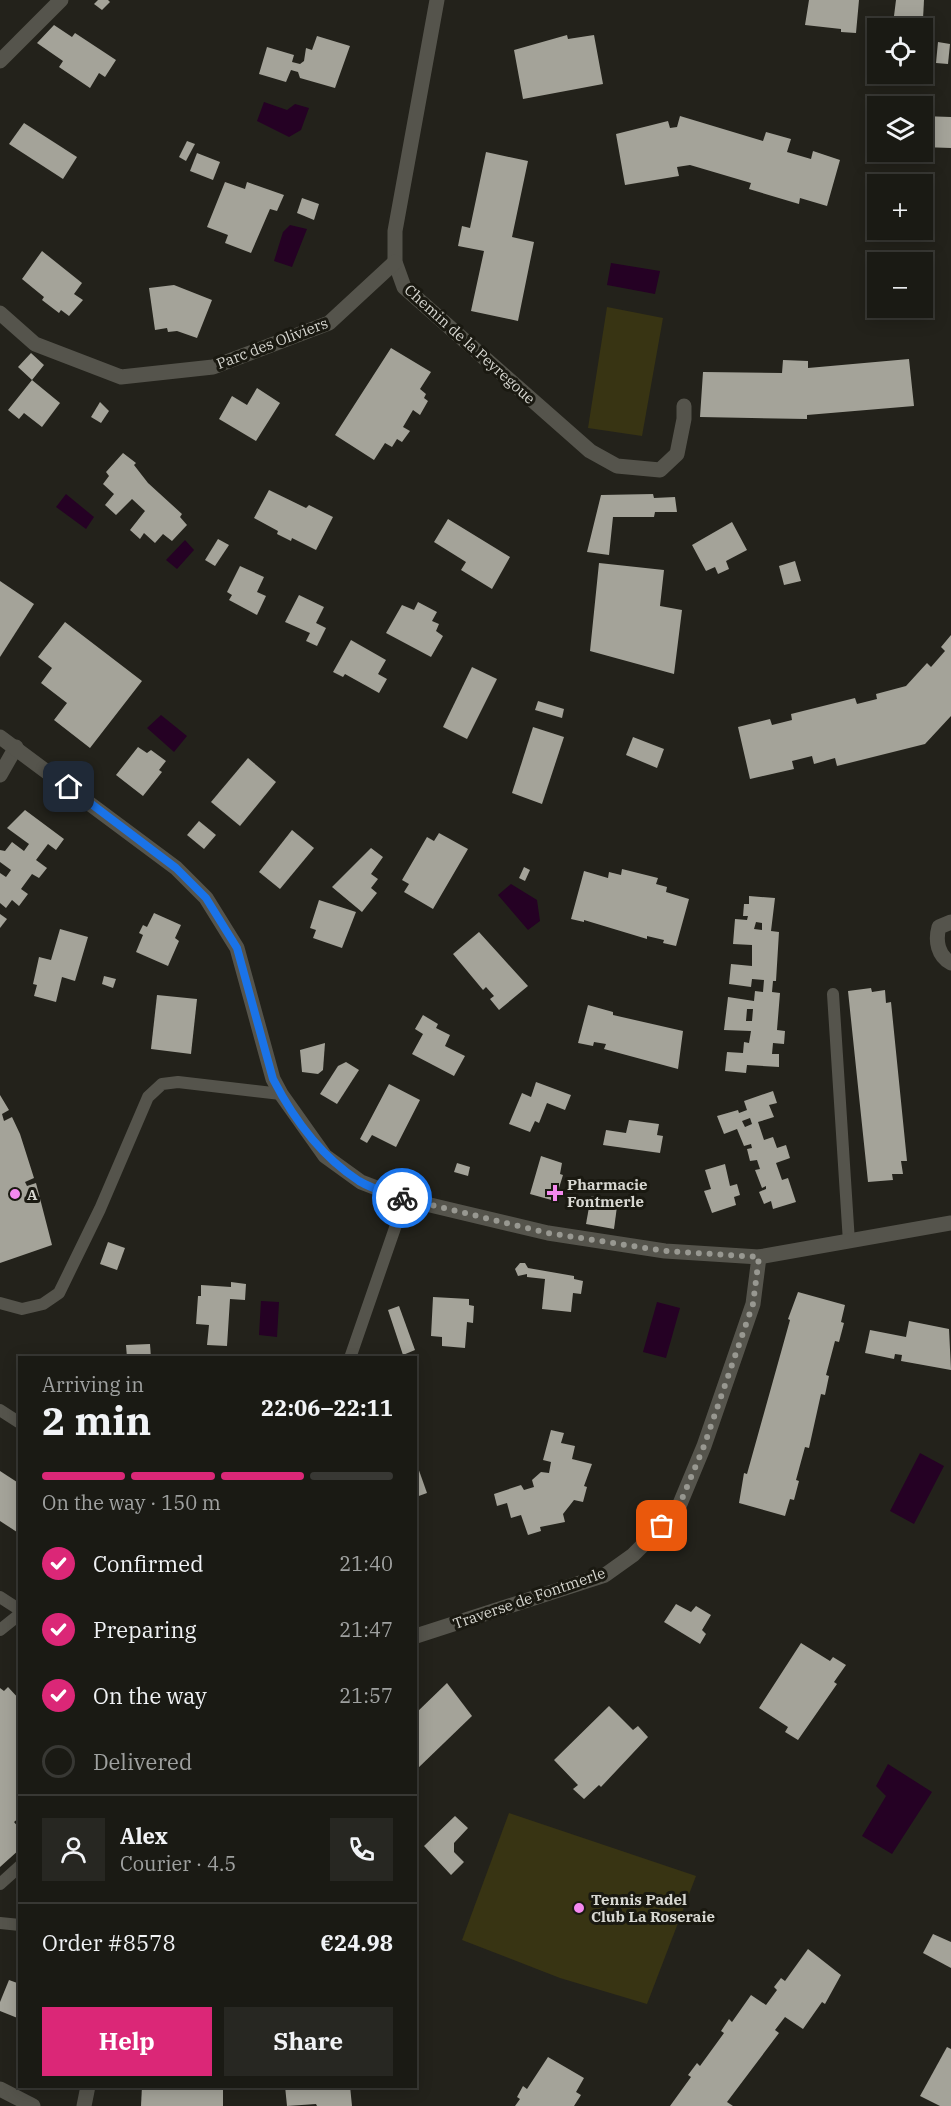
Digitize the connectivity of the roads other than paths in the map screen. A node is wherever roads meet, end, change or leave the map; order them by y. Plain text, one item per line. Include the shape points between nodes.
1 (60, 0) edge
2 (436, 0) edge
3 (0, 61) edge
4 (395, 262) junction
5 (0, 313) edge
6 (684, 406) dead end
7 (0, 737) edge
8 (16, 747) junction
9 (0, 775) edge
10 (951, 922) edge
11 (951, 963) edge
12 (832, 994) dead end
13 (281, 1094) junction
14 (405, 1199) junction
15 (951, 1223) edge
16 (849, 1242) junction
17 (759, 1257) junction
18 (0, 1303) edge
19 (352, 1356) edge
20 (0, 1410) edge
21 (18, 1422) edge
22 (0, 1597) edge
23 (18, 1610) edge
24 (18, 1614) edge
25 (0, 1630) edge
26 (417, 1636) edge
27 (18, 1868) edge
28 (0, 1884) edge
29 (0, 1923) edge
30 (18, 1925) edge
31 (88, 2088) edge
32 (0, 2089) edge
33 (33, 2106) edge
34 (84, 2106) edge

1 - 3 street
2 - 4 street, Chemin de la Peyregoue via 395,231
4 - 5 street, Parc des Oliviers via 329,323 213,367 121,377 35,344
4 - 6 street, Chemin de la Peyregoue via 404,287 590,451 617,466 660,470 676,454
7 - 8 street
8 - 9 street
8 - 13 street via 176,868 206,898 237,948 273,1079
10 - 11 street via 939,927 936,937 939,950
12 - 16 lane
13 - 14 street via 325,1156 361,1182
13 - 18 lane via 178,1082 162,1084 148,1097 59,1293 43,1304 22,1309
14 - 17 street via 548,1233 665,1251
14 - 19 lane
15 - 16 street
16 - 17 street
17 - 26 street, Traverse de Fontmerle via 753,1304 677,1511 633,1555 605,1575
20 - 21 lane
22 - 23 lane
24 - 25 lane
27 - 28 lane
29 - 30 lane
31 - 34 street
32 - 33 street

